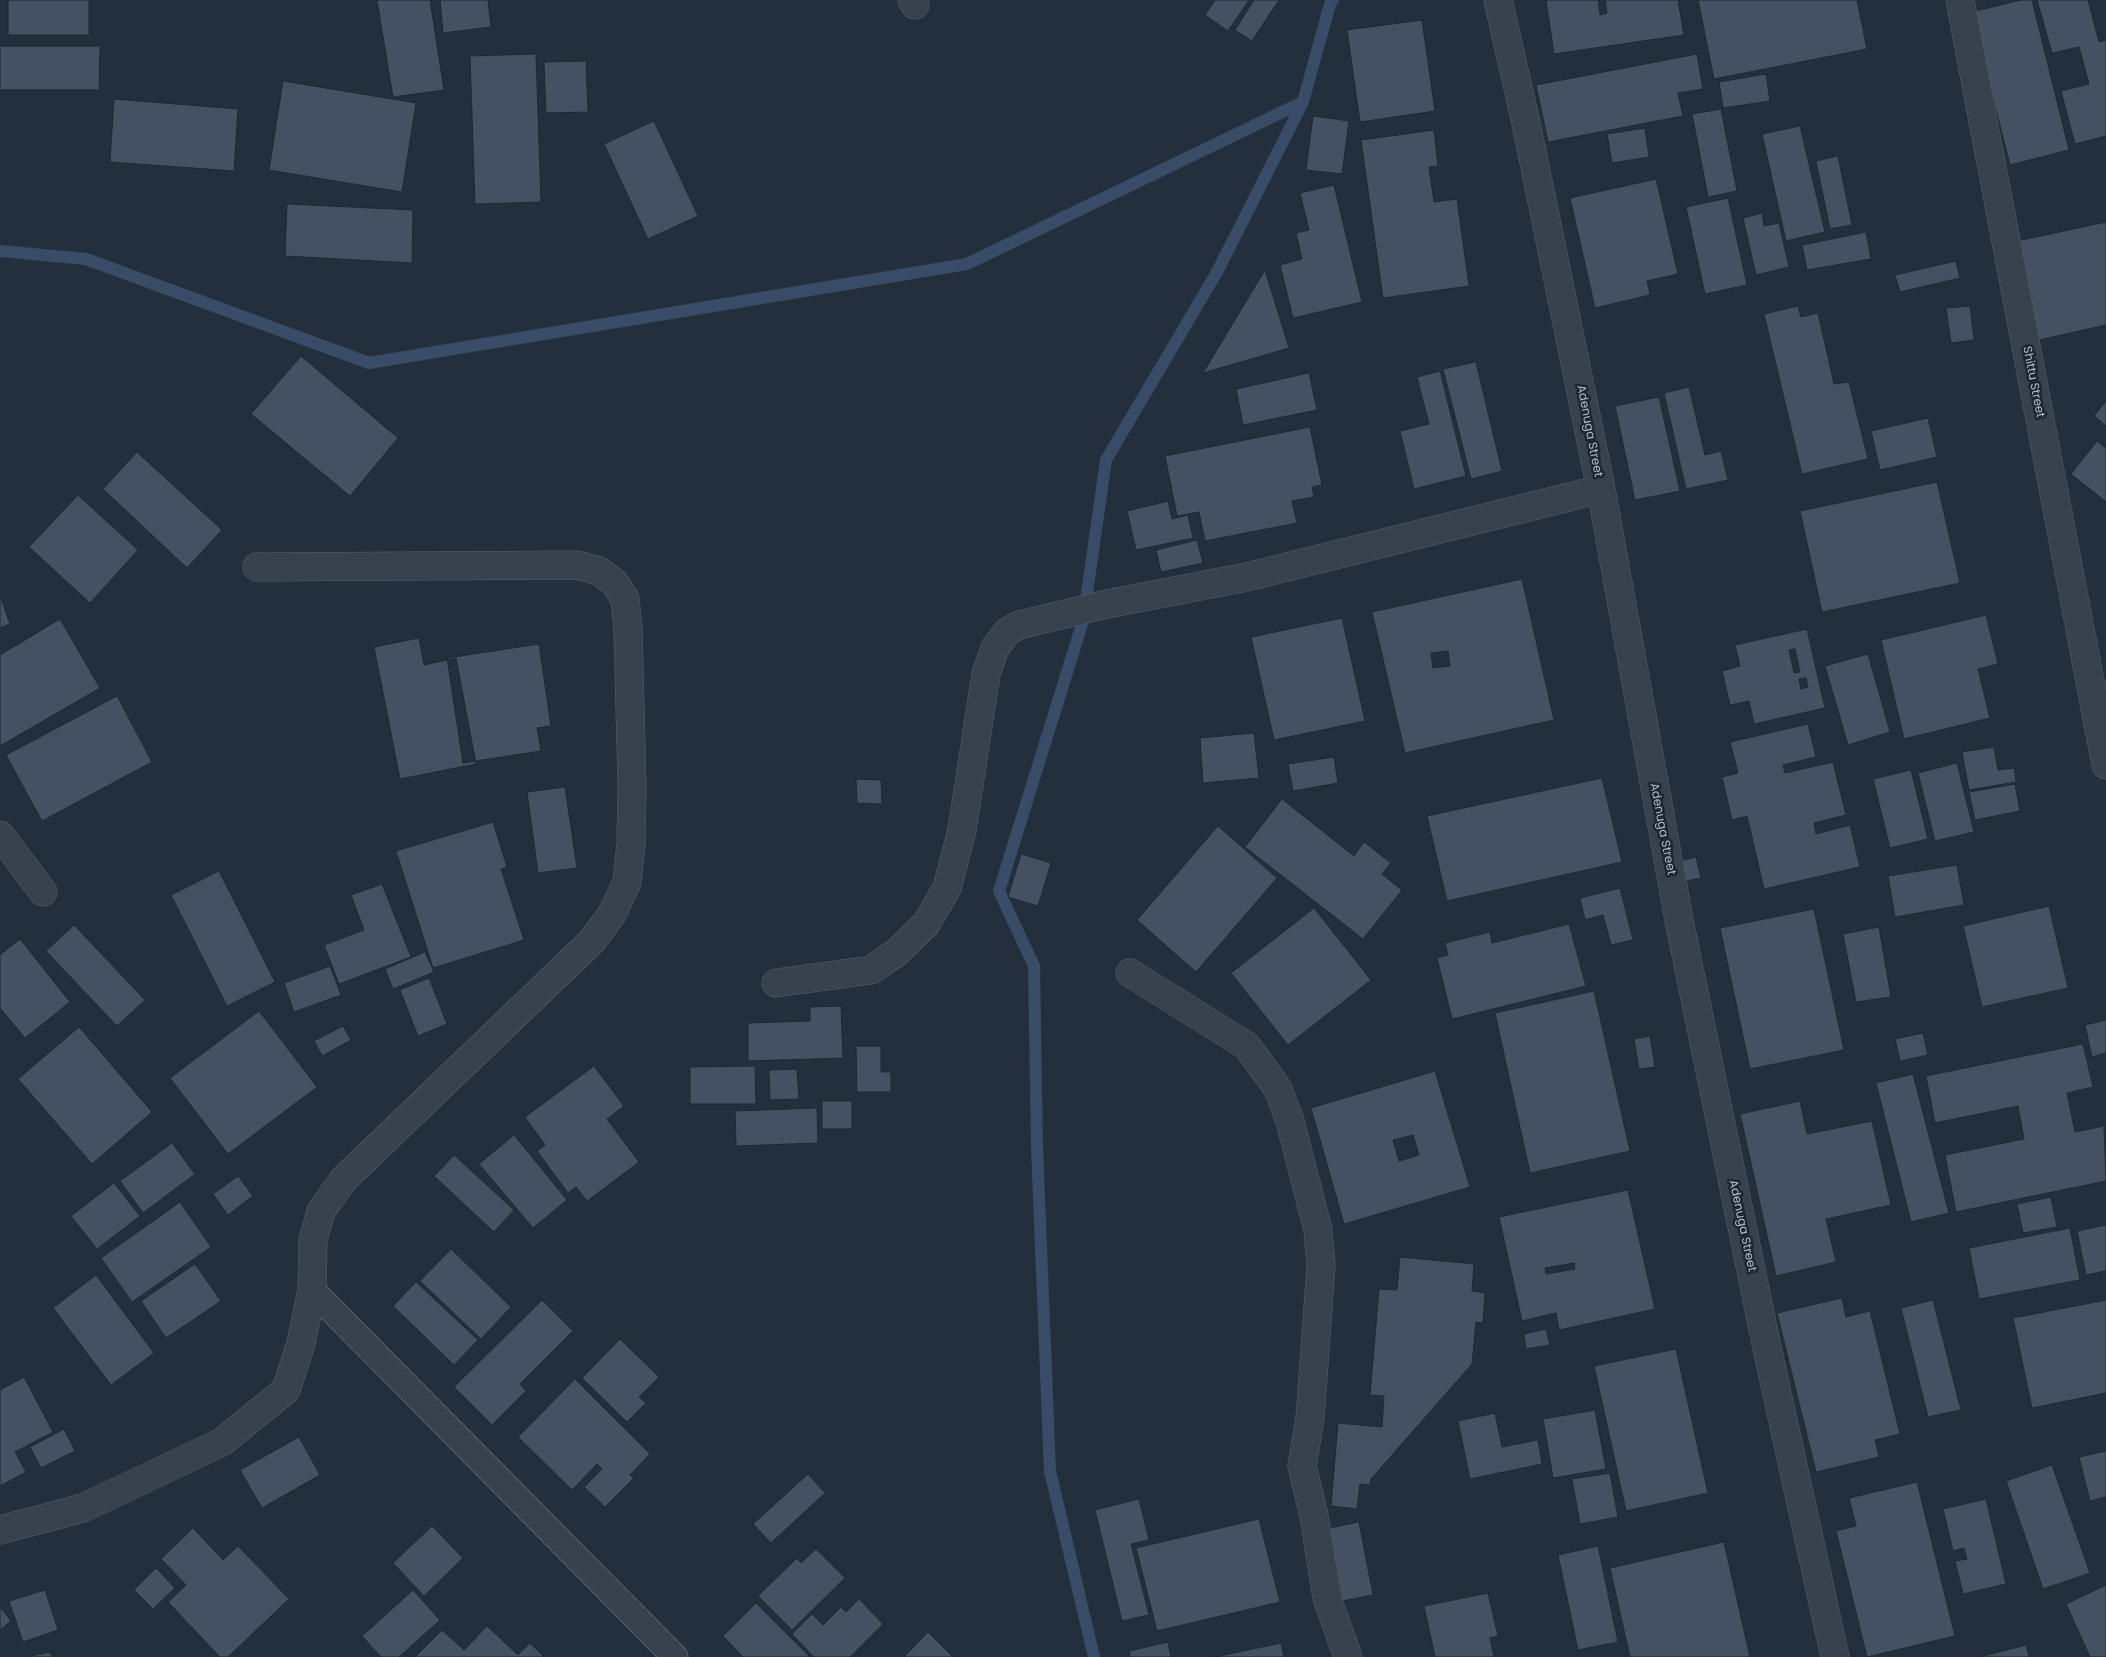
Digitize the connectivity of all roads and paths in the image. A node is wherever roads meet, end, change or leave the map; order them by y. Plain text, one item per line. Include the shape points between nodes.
1 (1498, 0) edge
2 (1960, 0) edge
3 (1600, 489) junction
4 (257, 567) dead end
5 (2106, 765) edge
6 (0, 835) edge
7 (43, 892) dead end
8 (1130, 973) dead end
9 (776, 983) dead end
10 (312, 1290) junction
11 (0, 1530) edge
12 (675, 1657) edge
13 (1348, 1657) edge
14 (1835, 1657) edge

1 - 3 street, Adenuga Street
2 - 5 street, Shittu Street
3 - 9 street via 1247,577 1049,616 1007,632 994,648 986,674 962,830 947,888 926,924 896,953 871,970
3 - 14 street, Adenuga Street via 1679,920 1767,1348
4 - 10 street via 576,565 599,571 614,582 625,599 628,628 631,844 627,882 612,914 592,941 344,1178 321,1211 314,1240
6 - 7 street
8 - 13 street via 1247,1046 1278,1089 1290,1121 1318,1230 1321,1266 1310,1418 1302,1466 1327,1598
10 - 11 street via 301,1343 286,1390 222,1442 83,1508
10 - 12 lane

